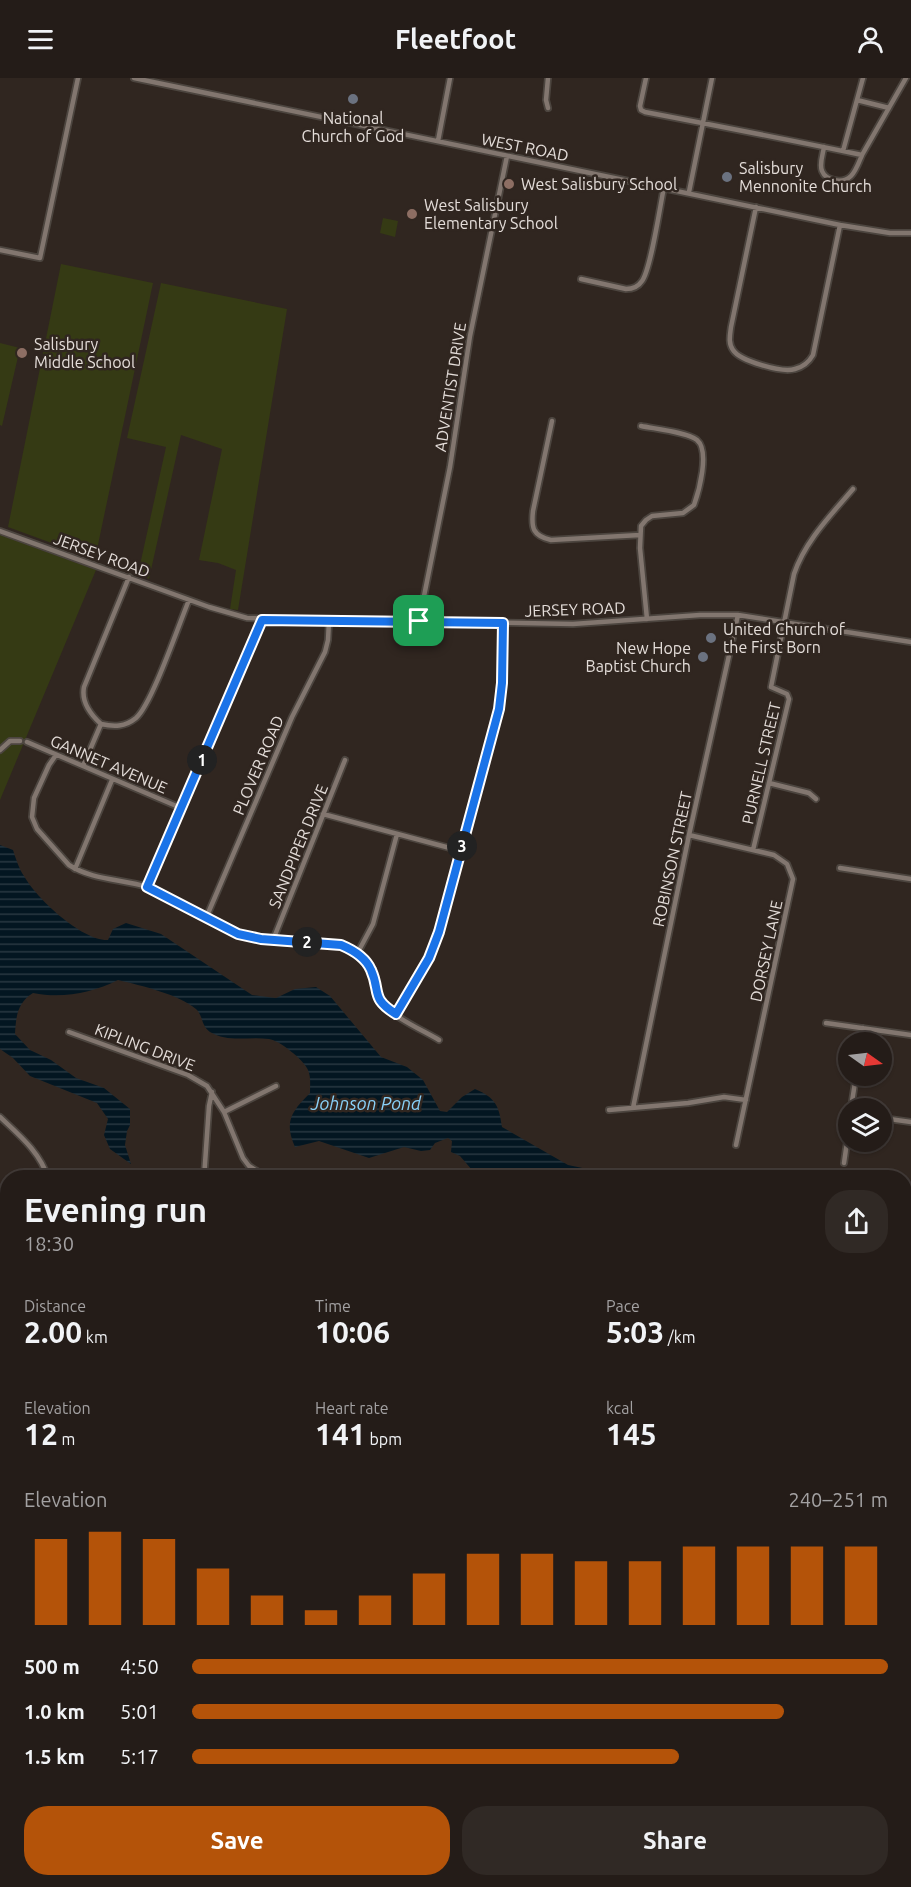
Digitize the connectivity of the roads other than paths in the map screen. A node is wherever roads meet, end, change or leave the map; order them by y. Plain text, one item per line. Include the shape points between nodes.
1 (78, 78) edge
2 (134, 78) edge
3 (170, 78) edge
4 (450, 78) edge
5 (548, 78) edge
6 (645, 78) edge
7 (712, 78) edge
8 (863, 78) edge
9 (906, 78) edge
10 (169, 86) junction
11 (857, 99) junction
12 (548, 108) dead end
13 (889, 108) junction
14 (704, 123) junction
15 (438, 141) junction
16 (824, 147) junction
17 (843, 151) junction
18 (862, 155) junction
19 (507, 156) junction
20 (664, 187) junction
21 (689, 192) junction
22 (756, 207) junction
23 (840, 225) junction
24 (911, 233) edge
25 (0, 250) edge
26 (581, 279) dead end
27 (552, 421) dead end
28 (641, 426) dead end
29 (853, 489) dead end
30 (0, 531) edge
31 (640, 535) junction
32 (129, 577) junction
33 (189, 600) junction
34 (738, 615) junction
35 (647, 619) junction
36 (262, 620) junction
37 (329, 621) junction
38 (419, 621) junction
39 (786, 621) junction
40 (503, 623) junction
41 (911, 642) edge
42 (101, 724) junction
43 (20, 741) dead end
44 (27, 742) dead end
45 (0, 750) edge
46 (56, 755) junction
47 (345, 760) dead end
48 (83, 766) junction
49 (112, 780) junction
50 (769, 783) junction
51 (816, 799) dead end
52 (181, 808) junction
53 (323, 814) junction
54 (397, 834) junction
55 (688, 835) junction
56 (753, 850) junction
57 (461, 851) junction
58 (840, 868) dead end
59 (75, 869) junction
60 (911, 879) edge
61 (147, 887) junction
62 (206, 918) junction
63 (273, 940) junction
64 (357, 954) junction
65 (396, 1014) junction
66 (826, 1023) dead end
67 (863, 1028) junction
68 (69, 1032) dead end
69 (862, 1032) edge
70 (911, 1035) edge
71 (439, 1040) dead end
72 (276, 1086) dead end
73 (212, 1092) junction
74 (746, 1100) junction
75 (633, 1108) junction
76 (609, 1110) dead end
77 (224, 1112) junction
78 (0, 1117) edge
79 (892, 1119) edge
80 (911, 1122) edge
81 (736, 1145) dead end
82 (846, 1152) edge
83 (844, 1163) dead end
84 (45, 1170) edge
85 (205, 1170) edge
86 (255, 1170) edge

1 - 25 street via 40,258
2 - 10 street, WEST ROAD
3 - 10 street
4 - 15 street
5 - 12 street
6 - 14 street via 641,110
7 - 14 street
8 - 11 street
9 - 13 street
10 - 15 street, WEST ROAD
11 - 13 street
11 - 17 street
13 - 18 street
14 - 16 street
14 - 21 street
15 - 19 street, WEST ROAD
16 - 17 street
16 - 18 street via 821,170 835,180 851,176
17 - 18 street
19 - 20 street, WEST ROAD
19 - 38 street, ADVENTIST DRIVE
20 - 21 street, WEST ROAD
20 - 26 street via 641,283 626,290
21 - 22 street, WEST ROAD
22 - 23 street, WEST ROAD
22 - 23 street via 730,345 741,359 781,369 796,369 812,357
23 - 24 street, WEST ROAD
27 - 31 street via 531,522 535,533 551,540
28 - 31 street via 693,438 704,452 694,505 683,513 649,517 641,526
29 - 39 street via 800,558
30 - 32 street, JERSEY ROAD
31 - 35 street
32 - 33 street, JERSEY ROAD
32 - 42 street via 84,687 87,706
33 - 36 street, JERSEY ROAD via 236,616
33 - 42 street via 140,714 120,726
34 - 35 street, JERSEY ROAD
34 - 39 street, JERSEY ROAD
34 - 55 street, ROBINSON STREET
35 - 40 street, JERSEY ROAD
36 - 37 street, JERSEY ROAD
36 - 52 street
37 - 38 street, JERSEY ROAD
37 - 62 street, PLOVER ROAD via 325,651 292,717
38 - 40 street, JERSEY ROAD
39 - 41 street, JERSEY ROAD
39 - 50 street, PURNELL STREET via 771,687 787,694 789,699
40 - 57 street via 499,709
42 - 48 street
43 - 45 street via 10,741
44 - 46 street, GANNET AVENUE
46 - 48 street, GANNET AVENUE
46 - 59 street via 34,798 32,817 60,858
47 - 53 street, SANDPIPER DRIVE
48 - 49 street, GANNET AVENUE
49 - 52 street, GANNET AVENUE
49 - 59 street
50 - 51 street via 809,793
50 - 56 street, PURNELL STREET
52 - 61 street
53 - 54 street
53 - 63 street, SANDPIPER DRIVE
54 - 57 street
54 - 64 street via 373,924
55 - 56 street, DORSEY LANE
55 - 75 street, ROBINSON STREET
56 - 74 street, DORSEY LANE via 784,861 793,884
57 - 65 street via 433,952
58 - 60 street
59 - 61 street
61 - 62 street
62 - 63 street via 238,934
63 - 64 street via 341,945
64 - 65 street via 370,969 381,1003
65 - 71 street
66 - 67 street
67 - 69 street
67 - 70 street
68 - 73 street, KIPLING DRIVE via 188,1075
72 - 77 street
73 - 77 street, KIPLING DRIVE
73 - 85 street
74 - 75 street via 724,1096
74 - 81 street, DORSEY LANE
75 - 76 street
77 - 86 street, KIPLING DRIVE via 243,1158
78 - 84 street
79 - 80 street
82 - 83 street

